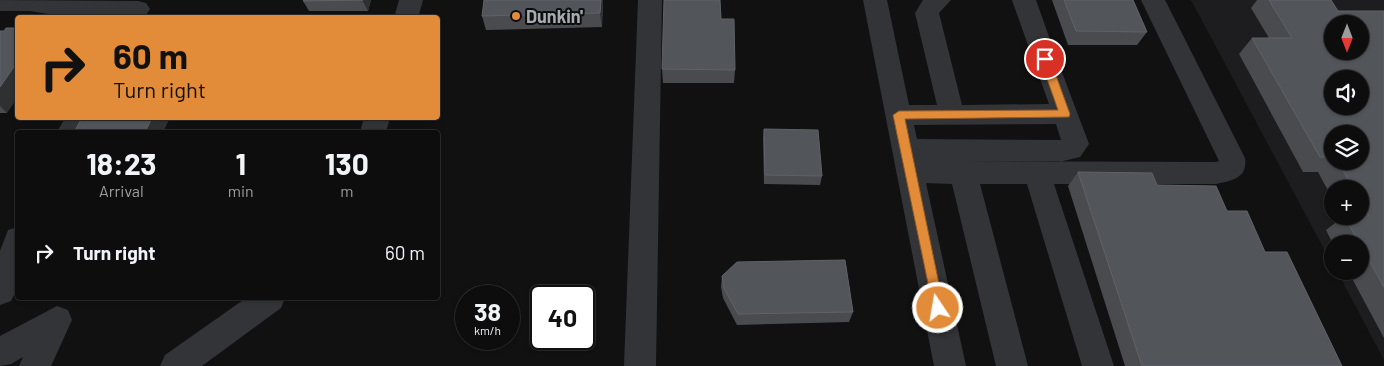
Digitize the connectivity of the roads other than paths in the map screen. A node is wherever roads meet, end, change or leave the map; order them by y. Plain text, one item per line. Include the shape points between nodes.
1 (411, 0) edge
2 (650, 0) edge
3 (875, 0) edge
4 (939, 0) edge
5 (1024, 0) edge
6 (1153, 0) edge
7 (0, 3) edge
8 (138, 9) edge
9 (61, 13) edge
10 (407, 15) edge
11 (1065, 114) junction
12 (899, 115) junction
13 (952, 115) junction
14 (908, 161) junction
15 (963, 172) junction
16 (1037, 173) junction
17 (15, 249) edge
18 (6, 279) edge
19 (254, 302) edge
20 (0, 353) edge
21 (35, 366) edge
22 (176, 366) edge
23 (640, 366) edge
24 (950, 366) edge
25 (1012, 366) edge
26 (1098, 366) edge

1 - 10 street
2 - 23 street
3 - 12 street
4 - 13 street via 927,13
5 - 11 street
6 - 16 street via 1232,158 1233,166 1216,173
7 - 9 street via 30,3
8 - 9 street
11 - 13 street
11 - 14 street via 1076,144 1071,149
12 - 13 street
12 - 14 street
14 - 15 street
14 - 24 street
15 - 16 street
15 - 25 street
16 - 26 street
17 - 18 street
19 - 22 street
20 - 21 street via 57,320

